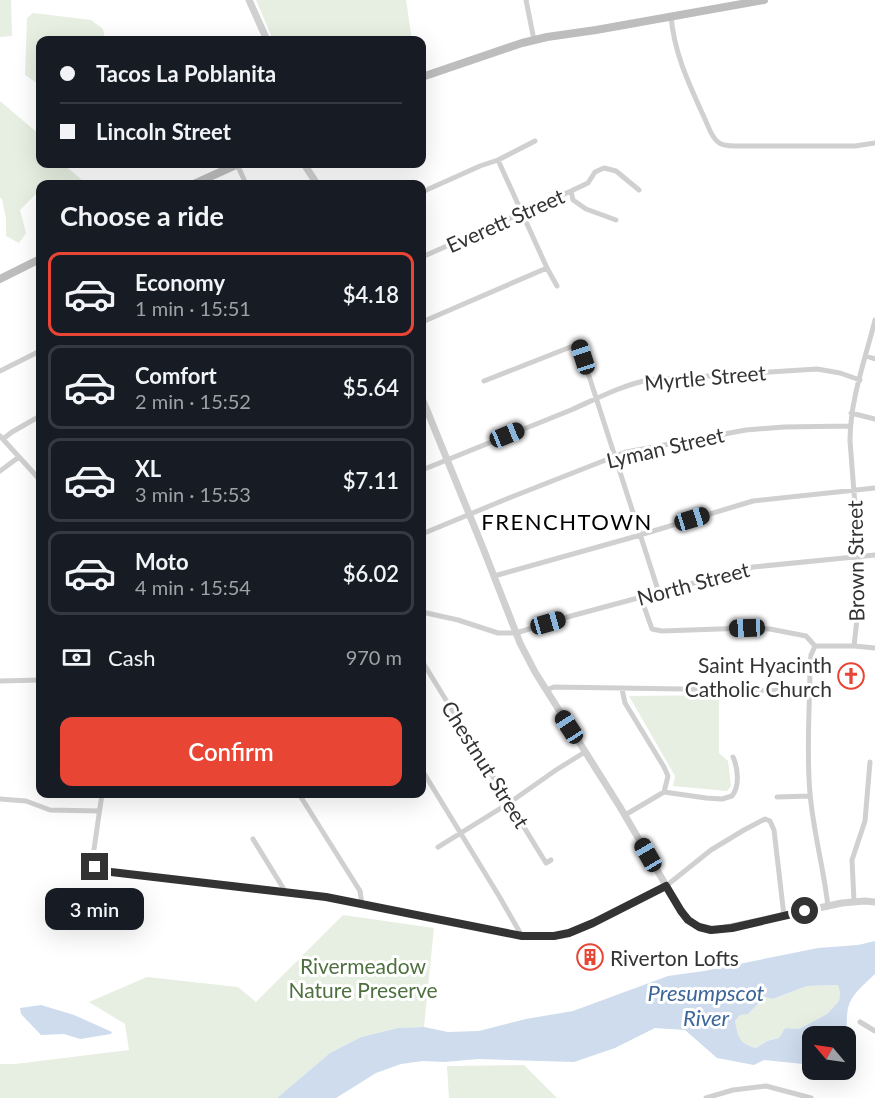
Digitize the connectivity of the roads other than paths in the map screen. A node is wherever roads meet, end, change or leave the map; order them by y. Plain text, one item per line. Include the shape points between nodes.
1 (249, 0) edge
2 (526, 0) edge
3 (764, 0) edge
4 (671, 16) junction
5 (265, 36) edge
6 (534, 40) junction
7 (426, 76) edge
8 (536, 141) dead end
9 (875, 143) edge
10 (498, 160) junction
11 (228, 168) edge
12 (203, 180) edge
13 (426, 190) edge
14 (639, 190) dead end
15 (571, 191) junction
16 (522, 213) junction
17 (616, 220) dead end
18 (426, 255) edge
19 (36, 261) edge
20 (547, 268) junction
21 (0, 279) edge
22 (557, 286) dead end
23 (426, 320) edge
24 (875, 320) edge
25 (36, 353) edge
26 (866, 356) junction
27 (875, 359) edge
28 (0, 371) edge
29 (860, 380) junction
30 (484, 381) dead end
31 (597, 397) junction
32 (426, 408) edge
33 (851, 413) junction
34 (36, 418) edge
35 (875, 419) edge
36 (850, 426) junction
37 (1, 438) edge
38 (615, 455) junction
39 (19, 457) junction
40 (447, 459) junction
41 (426, 468) edge
42 (0, 471) edge
43 (36, 476) edge
44 (875, 488) edge
45 (854, 490) junction
46 (469, 514) junction
47 (426, 532) edge
48 (640, 535) junction
49 (875, 555) edge
50 (859, 556) junction
51 (494, 576) junction
52 (659, 593) junction
53 (641, 598) junction
54 (426, 613) edge
55 (516, 633) junction
56 (815, 646) junction
57 (854, 646) junction
58 (875, 648) edge
59 (426, 668) edge
60 (36, 680) edge
61 (0, 681) edge
62 (622, 689) junction
63 (546, 690) junction
64 (810, 692) junction
65 (585, 752) junction
66 (732, 757) dead end
67 (870, 762) dead end
68 (426, 776) edge
69 (664, 792) junction
70 (810, 796) junction
71 (777, 797) dead end
72 (101, 798) edge
73 (301, 798) edge
74 (0, 799) edge
75 (509, 803) junction
76 (99, 811) junction
77 (625, 815) junction
78 (461, 833) junction
79 (253, 839) dead end
80 (438, 848) dead end
81 (551, 860) dead end
82 (666, 886) junction
83 (285, 891) junction
84 (854, 901) junction
85 (875, 903) edge
86 (362, 904) junction
87 (828, 906) junction
88 (784, 916) junction
89 (522, 936) junction
90 (860, 1022) dead end
91 (875, 1031) edge
92 (706, 1098) edge
93 (811, 1098) edge

1 - 5 street
2 - 6 street
3 - 4 main road
4 - 6 main road
4 - 9 street via 680,63 717,142 736,146
6 - 7 main road
8 - 10 street
10 - 13 street
10 - 16 street
11 - 12 main road
14 - 15 street, Everett Street via 616,171 604,168 595,171 588,183
15 - 16 street, Everett Street
15 - 17 street via 573,200 586,209
16 - 18 street, Everett Street
16 - 20 street
19 - 21 main road
20 - 22 street
20 - 23 street
24 - 26 street, Brown Street
25 - 28 street
26 - 27 street
26 - 29 street, Brown Street
29 - 31 street, Myrtle Street via 829,370 800,369 648,380
29 - 33 street, Brown Street
30 - 31 street via 579,345
31 - 38 street
31 - 40 street, Myrtle Street
32 - 40 street
33 - 35 street
33 - 36 street, Brown Street
34 - 37 street
36 - 38 street, Lyman Street via 738,431
36 - 45 street, Brown Street
37 - 39 street
38 - 46 street, Lyman Street
38 - 48 street
39 - 42 street
39 - 43 street
40 - 41 street, Myrtle Street
40 - 46 street
44 - 45 street
45 - 48 street via 753,501
45 - 50 street, Brown Street
46 - 47 street, Lyman Street
46 - 51 street
48 - 51 street
48 - 52 street
49 - 50 street, North Street
50 - 52 street, North Street via 753,567
50 - 57 street, Brown Street
51 - 55 street
52 - 53 street, North Street
53 - 55 street, North Street
53 - 56 street via 652,629 758,628 806,636
54 - 55 street via 498,633
55 - 63 street
56 - 57 street, Brown Street
56 - 64 street via 811,655
57 - 58 street
59 - 75 street, Chestnut Street
60 - 61 street
62 - 63 street
62 - 64 street
62 - 69 street via 625,702 664,767 668,777
63 - 65 street
64 - 70 street
65 - 75 street
65 - 77 street
66 - 69 street via 737,784 732,796 722,799
67 - 84 street via 865,821 852,860
68 - 78 street
69 - 77 street
70 - 71 street
70 - 87 street
72 - 76 street
73 - 86 street via 360,891
74 - 76 street via 26,801 50,810
75 - 78 street
75 - 81 street, Chestnut Street via 546,863
76 - 83 street via 93,856 99,870
77 - 82 street
78 - 80 street
78 - 89 street
79 - 83 street
82 - 88 street via 688,920 705,929 722,930
82 - 88 street via 711,850 765,819 774,830
82 - 89 street via 569,933
83 - 86 street
84 - 85 street
84 - 87 street
86 - 89 street
87 - 88 street
90 - 91 street
92 - 93 street via 766,1086

